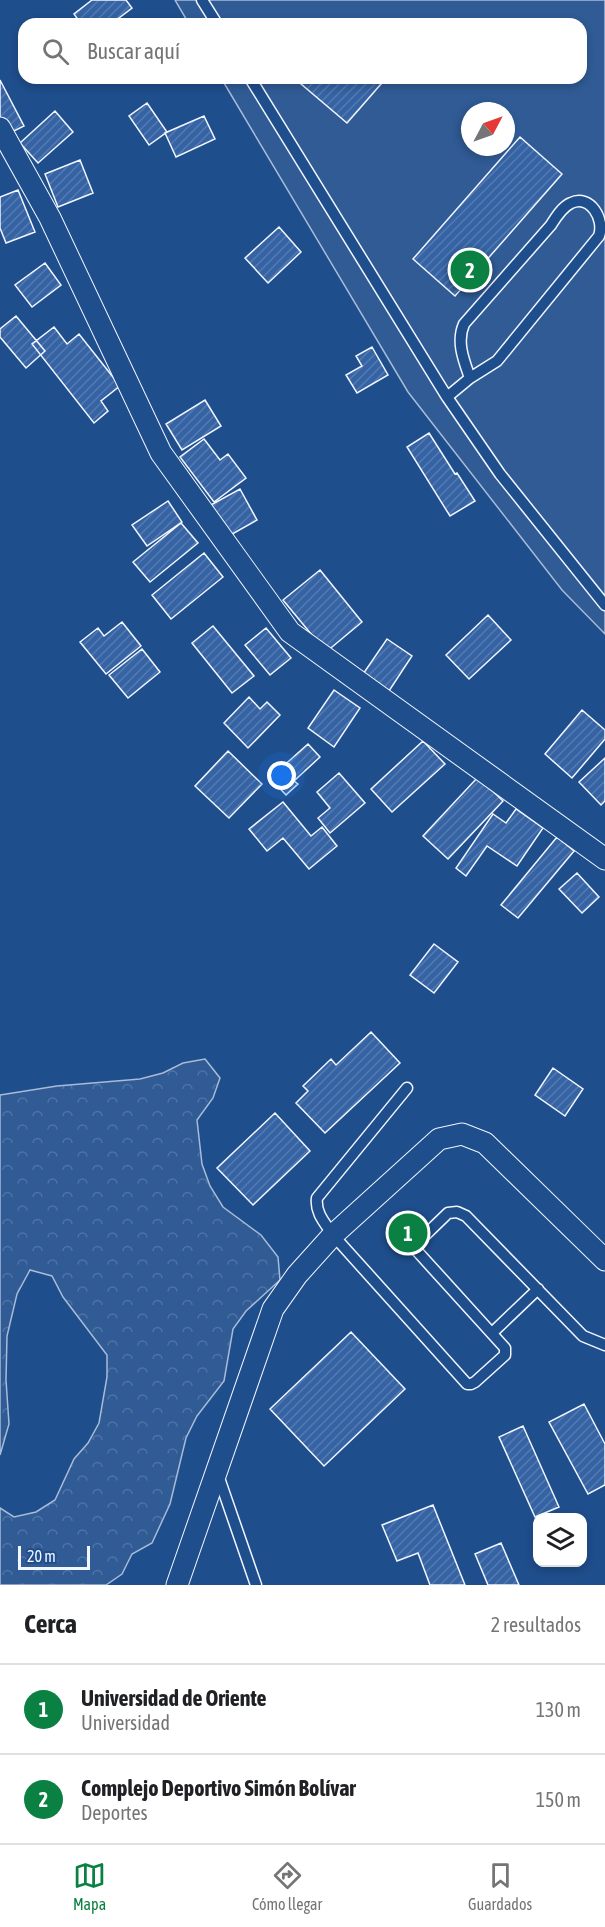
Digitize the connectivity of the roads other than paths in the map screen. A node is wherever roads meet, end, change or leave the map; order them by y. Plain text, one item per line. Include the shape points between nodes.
1 (202, 0) edge
2 (213, 18) edge
3 (254, 84) edge
4 (0, 128) edge
5 (470, 378) junction
6 (447, 397) junction
7 (605, 604) edge
8 (605, 859) edge
9 (407, 1088) dead end
10 (333, 1235) junction
11 (605, 1260) edge
12 (538, 1289) junction
13 (492, 1333) junction
14 (605, 1345) edge
15 (217, 1472) junction
16 (177, 1585) edge
17 (256, 1585) edge

1 - 2 lane
3 - 6 lane
4 - 8 street via 50,218 161,453 290,632
5 - 5 lane via 497,361 600,236 600,219 589,204 579,201 562,209 464,324 462,355
5 - 6 lane
6 - 7 lane via 500,474
9 - 10 lane via 317,1198 319,1214
10 - 11 street via 439,1139 462,1134 485,1143
10 - 13 lane via 467,1384 505,1355 505,1348
10 - 15 street via 273,1309
12 - 13 lane
12 - 13 lane via 466,1216 448,1213 418,1242 417,1251
12 - 14 lane via 583,1336
15 - 16 street
15 - 17 lane

